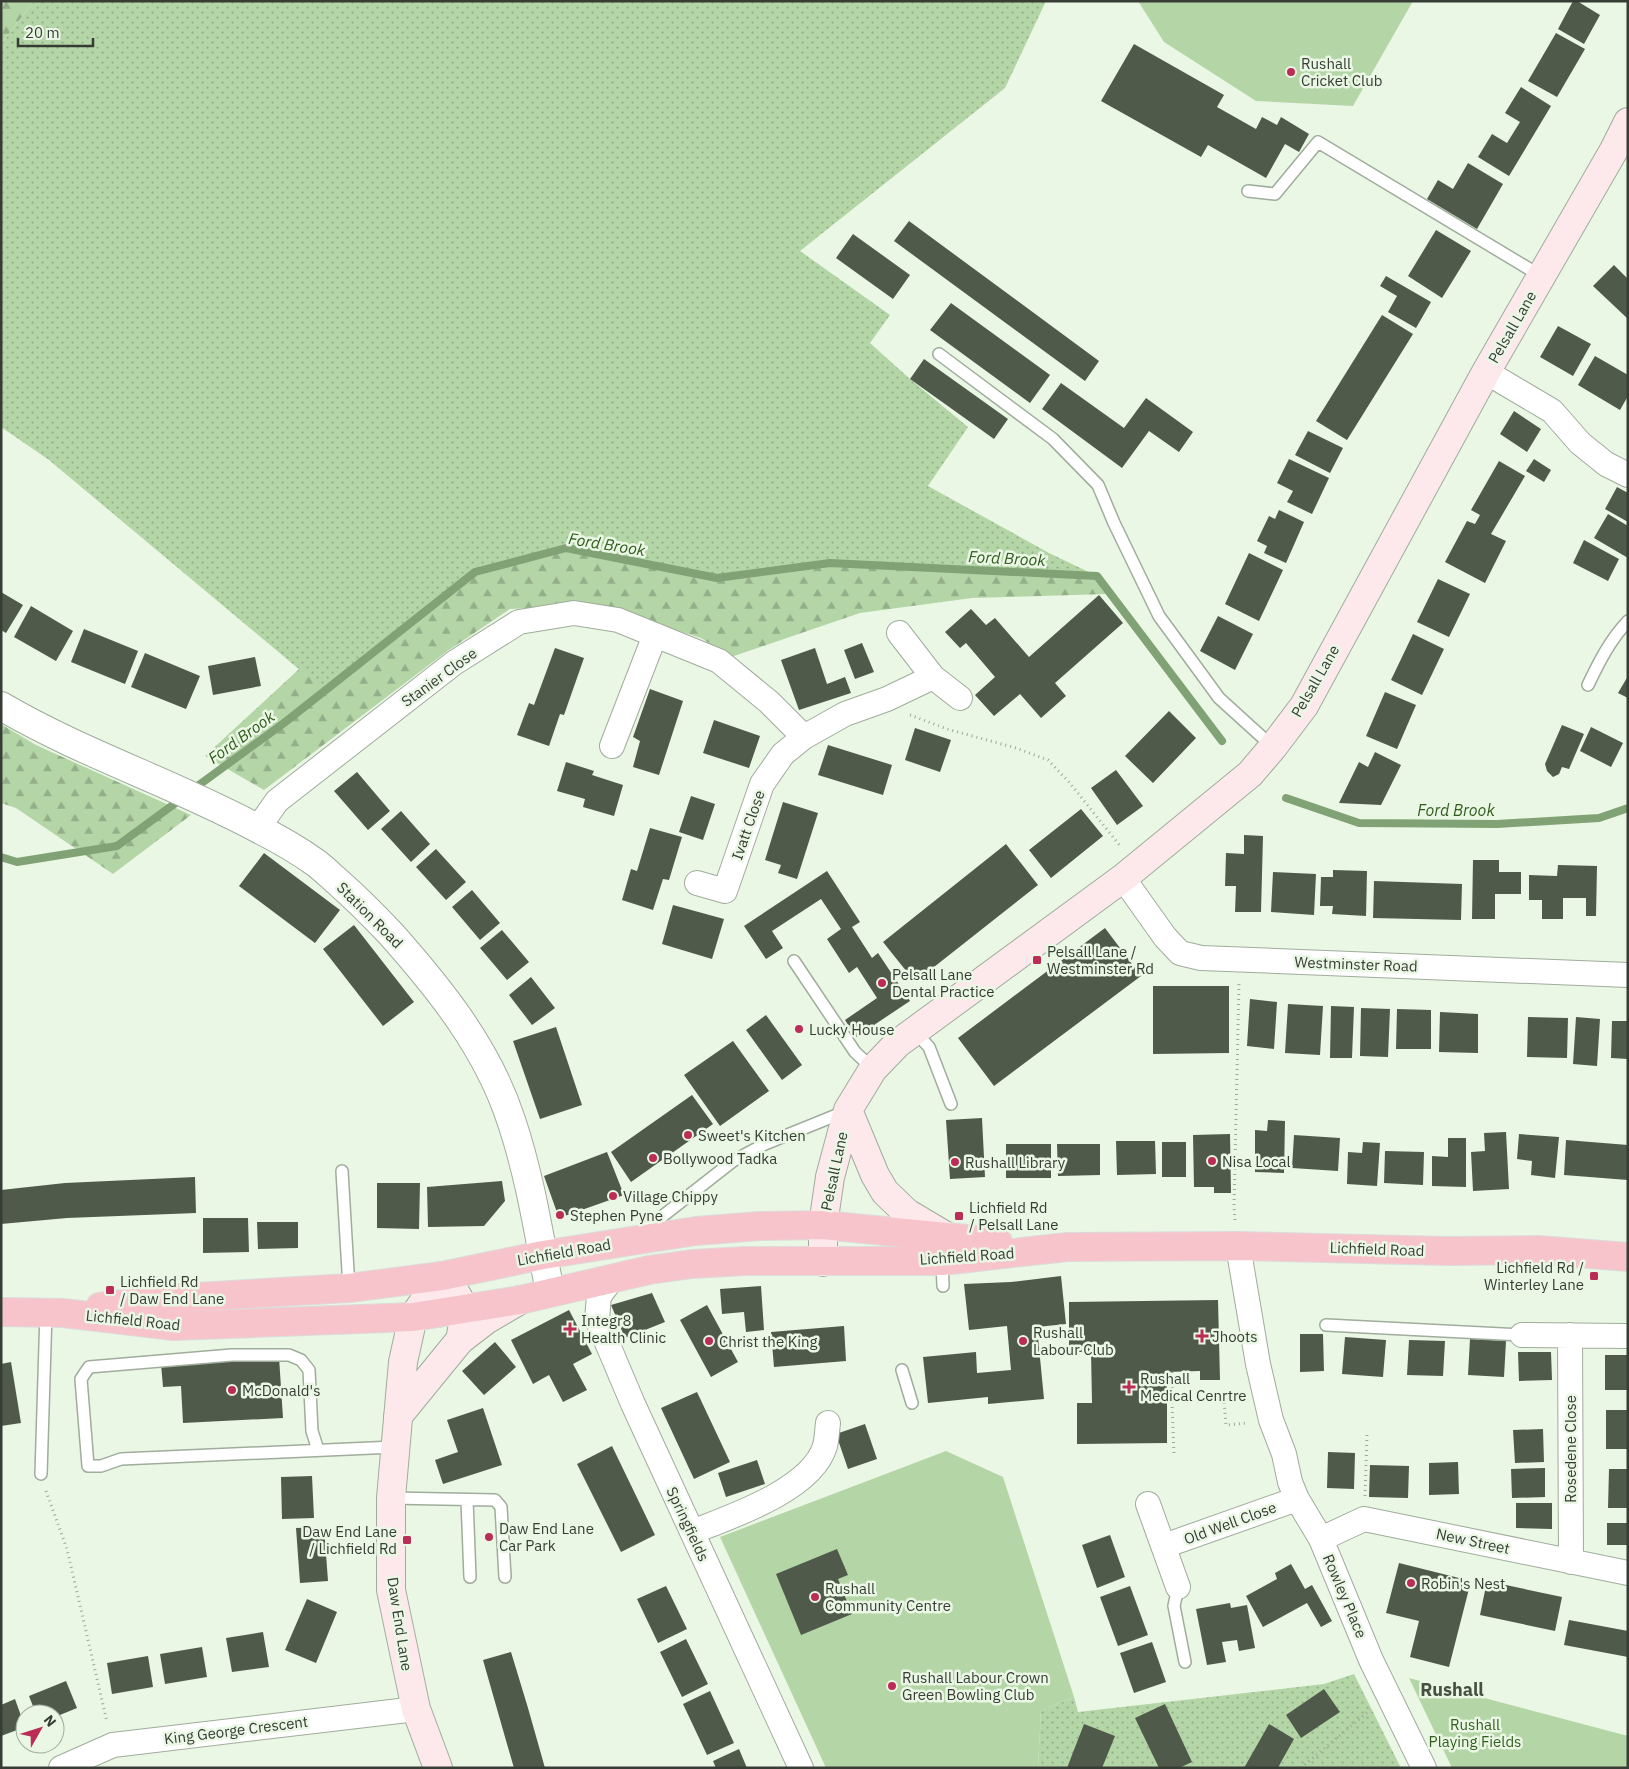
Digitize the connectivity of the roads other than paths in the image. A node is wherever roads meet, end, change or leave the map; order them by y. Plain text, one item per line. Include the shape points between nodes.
1 (1628, 122) edge
2 (1248, 191) dead end
3 (1541, 276) junction
4 (939, 354) dead end
5 (1486, 372) junction
6 (1628, 475) edge
7 (1628, 621) edge
8 (899, 633) dead end
9 (655, 635) junction
10 (933, 678) junction
11 (1588, 685) dead end
12 (960, 698) dead end
13 (1, 706) edge
14 (804, 738) junction
15 (612, 746) dead end
16 (1272, 747) junction
17 (258, 828) junction
18 (1123, 878) junction
19 (697, 884) dead end
20 (794, 961) dead end
21 (1628, 975) edge
22 (914, 1031) junction
23 (873, 1069) junction
24 (951, 1104) dead end
25 (848, 1110) junction
26 (342, 1171) dead end
27 (823, 1225) junction
28 (632, 1241) junction
29 (1238, 1246) junction
30 (543, 1255) junction
31 (1628, 1256) edge
32 (823, 1262) junction
33 (944, 1262) junction
34 (442, 1276) junction
35 (612, 1279) junction
36 (349, 1288) junction
37 (550, 1292) junction
38 (520, 1300) junction
39 (463, 1309) junction
40 (1, 1312) edge
41 (54, 1312) junction
42 (413, 1317) junction
43 (1326, 1325) dead end
44 (1522, 1335) joint
45 (1570, 1336) junction
46 (1628, 1336) edge
47 (460, 1340) junction
48 (902, 1370) dead end
49 (912, 1403) dead end
50 (398, 1416) junction
51 (828, 1423) dead end
52 (394, 1447) junction
53 (318, 1450) junction
54 (40, 1474) road end
55 (1293, 1491) junction
56 (391, 1498) junction
57 (467, 1500) junction
58 (1148, 1504) dead end
59 (692, 1532) junction
60 (1321, 1539) junction
61 (1164, 1546) junction
62 (1570, 1562) junction
63 (1628, 1573) edge
64 (470, 1577) dead end
65 (505, 1577) dead end
66 (1178, 1587) joint
67 (1185, 1662) dead end
68 (416, 1709) junction
69 (90, 1762) edge
70 (61, 1768) edge
71 (438, 1768) edge
72 (802, 1768) edge
73 (1424, 1768) edge

1 - 3 main road, Pelsall Lane
2 - 3 lane via 1275,194 1318,142
3 - 5 main road, Pelsall Lane
4 - 16 lane via 1053,439 1098,485 1159,616 1219,698
5 - 6 street via 1552,411 1580,443 1606,464
5 - 16 main road, Pelsall Lane via 1304,706
7 - 11 lane via 1611,641
8 - 10 street
9 - 14 street, Stanier Close via 719,661 768,702
9 - 15 street
9 - 17 street, Stanier Close via 618,620 574,613 518,622 454,663 285,795
10 - 12 street
10 - 14 street, Ivatt Close via 845,714
13 - 17 street, Station Road via 92,753
14 - 19 street, Ivatt Close via 783,754 762,784 725,891
16 - 18 main road, Pelsall Lane via 1250,774
17 - 30 street, Station Road via 317,864 367,908 417,963 466,1029 487,1062 511,1120
18 - 21 street, Westminster Road via 1180,954 1201,958
18 - 22 main road, Pelsall Lane
20 - 23 lane via 854,1052
22 - 23 main road, Pelsall Lane
22 - 24 lane via 929,1047
23 - 25 main road, Pelsall Lane
25 - 27 main road, Pelsall Lane via 830,1177
25 - 28 lane, Pelsall Lane via 765,1144 733,1161
25 - 33 main road, Pelsall Lane via 885,1192 907,1213
26 - 36 lane
27 - 28 highway, Lichfield Road via 696,1231
27 - 32 main road, Pelsall Lane
27 - 33 highway, Lichfield Road
28 - 30 highway, Lichfield Road
29 - 31 highway, Lichfield Road via 1538,1250
29 - 33 highway, Lichfield Road via 1067,1247
29 - 55 street via 1256,1356
30 - 34 highway, Lichfield Road
30 - 37 street, Station Road
32 - 33 highway, Lichfield Road
32 - 35 highway, Lichfield Road via 692,1264
34 - 36 highway, Lichfield Road
34 - 39 main road via 457,1293
34 - 42 main road, Daw End Lane
35 - 37 highway, Lichfield Road
35 - 59 street, Springfields via 599,1296 597,1319
36 - 41 highway, Lichfield Road via 162,1299
37 - 38 highway, Lichfield Road
38 - 39 highway, Lichfield Road
38 - 47 main road
39 - 42 highway, Lichfield Road
39 - 47 main road
40 - 41 highway, Lichfield Road
41 - 42 highway, Lichfield Road via 174,1326
41 - 54 lane
42 - 50 main road, Daw End Lane via 403,1362
43 - 44 lane
44 - 45 street
45 - 46 street
45 - 62 street, Rosedene Close
47 - 50 main road
48 - 49 lane
50 - 52 main road, Daw End Lane
51 - 59 street via 824,1447 813,1466 791,1486 752,1508
52 - 53 lane
52 - 56 main road, Daw End Lane
53 - 53 lane via 121,1459 101,1466 88,1466 81,1379 89,1367 232,1355 289,1355 301,1360 309,1370 312,1431
55 - 60 street, Rowley Place
55 - 61 street, Old Well Close
56 - 57 lane
56 - 68 main road, Daw End Lane via 391,1590
57 - 64 lane
57 - 65 lane via 495,1500 501,1507
58 - 61 street, Old Well Close
59 - 72 street, Springfields
60 - 62 street, New Street via 1364,1519
60 - 73 street, Rowley Place via 1371,1660
61 - 66 street, Old Well Close
62 - 63 street, New Street
66 - 67 lane via 1174,1606
68 - 69 street, King George Crescent via 113,1745
68 - 71 main road, Daw End Lane
69 - 70 street, King George Crescent

